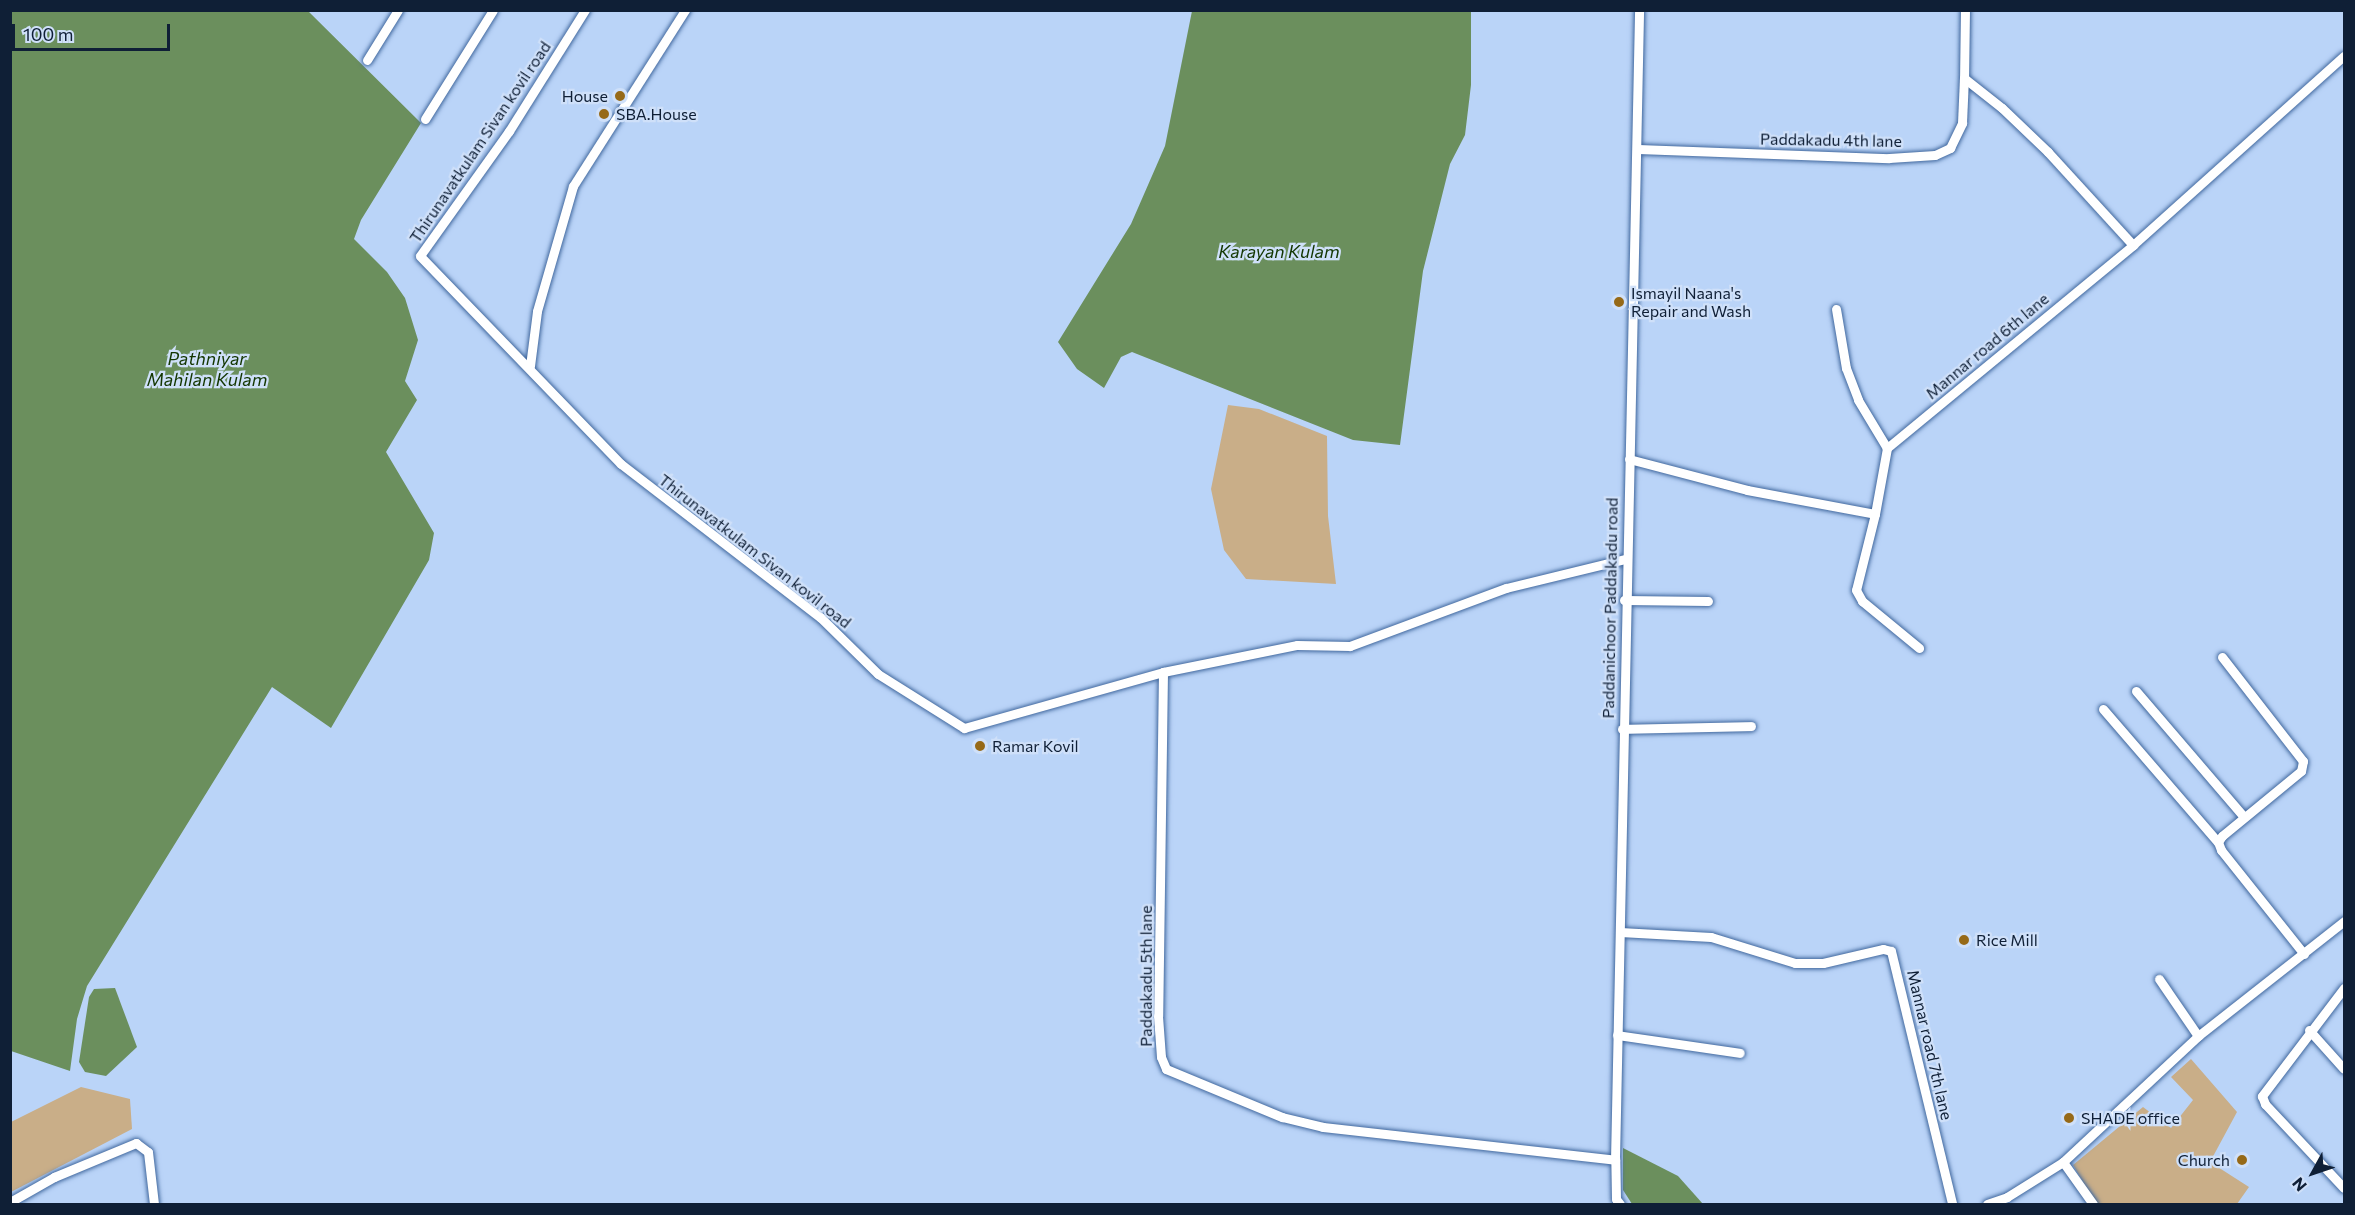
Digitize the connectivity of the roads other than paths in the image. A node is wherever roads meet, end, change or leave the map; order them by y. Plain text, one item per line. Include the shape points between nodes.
1 (398, 10) edge
2 (493, 10) edge
3 (585, 10) edge
4 (685, 10) edge
5 (1639, 10) edge
6 (1965, 10) edge
7 (2344, 56) edge
8 (367, 60) dead end
9 (1964, 78) junction
10 (425, 119) dead end
11 (1638, 149) junction
12 (2133, 245) junction
13 (1836, 309) dead end
14 (530, 366) junction
15 (1887, 448) junction
16 (1629, 459) junction
17 (1875, 513) junction
18 (1625, 559) junction
19 (1624, 600) junction
20 (1708, 601) dead end
21 (1919, 648) dead end
22 (2222, 657) dead end
23 (1163, 672) junction
24 (2136, 691) dead end
25 (2103, 710) dead end
26 (1751, 726) dead end
27 (1622, 729) junction
28 (2244, 817) junction
29 (2218, 842) junction
30 (2343, 926) edge
31 (1620, 932) junction
32 (2304, 954) junction
33 (2159, 979) dead end
34 (2344, 988) edge
35 (2309, 1030) junction
36 (1617, 1035) junction
37 (2198, 1036) junction
38 (1740, 1053) dead end
39 (2344, 1069) edge
40 (1615, 1160) junction
41 (2063, 1162) junction
42 (2344, 1188) edge
43 (2010, 1201) edge
44 (10, 1202) edge
45 (154, 1204) edge
46 (1620, 1204) edge
47 (1952, 1204) edge
48 (1987, 1204) edge
49 (2093, 1204) edge

1 - 8 street
2 - 10 street
3 - 14 street, Thirunavatkulam Sivan kovil road via 509,131 420,256
4 - 14 street via 573,186 537,311
5 - 11 street, Paddanichoor Paddakadu road
6 - 9 street, Paddakadu 4th lane
7 - 12 street, Mannar road 6th lane
9 - 11 street, Paddakadu 4th lane via 1962,123 1950,148 1935,155 1888,158
9 - 12 street via 2048,152
11 - 16 street, Paddanichoor Paddakadu road
12 - 15 street, Mannar road 6th lane
13 - 15 street via 1846,368 1858,400
14 - 23 street, Thirunavatkulam Sivan kovil road via 621,464 820,618 878,674 964,728
15 - 17 street
16 - 17 street via 1747,490
16 - 18 street, Paddanichoor Paddakadu road
17 - 21 street via 1856,590 1862,602
18 - 19 street, Paddanichoor Paddakadu road
18 - 23 street, Thirunavatkulam Sivan kovil road via 1506,588 1350,646 1297,645
19 - 20 street
19 - 27 street, Paddanichoor Paddakadu road
22 - 28 street via 2303,760 2301,771
23 - 40 street, Paddakadu 5th lane via 1158,1016 1161,1057 1166,1069 1282,1118
24 - 28 street
25 - 29 street
26 - 27 street
27 - 31 street, Paddanichoor Paddakadu road
28 - 29 street
29 - 32 street
30 - 32 street
31 - 36 street, Paddanichoor Paddakadu road
31 - 47 street, Mannar road 7th lane via 1710,937 1810,964 1883,949 1891,951
32 - 37 street
33 - 37 street
34 - 35 street
35 - 39 street
35 - 42 street via 2262,1096 2265,1104
36 - 38 street
36 - 40 street, Paddanichoor Paddakadu road
37 - 41 street
40 - 46 street, Paddanichoor Paddakadu road via 1616,1199
41 - 43 street
41 - 49 street
43 - 48 street
44 - 45 street via 54,1177 136,1143 148,1152

